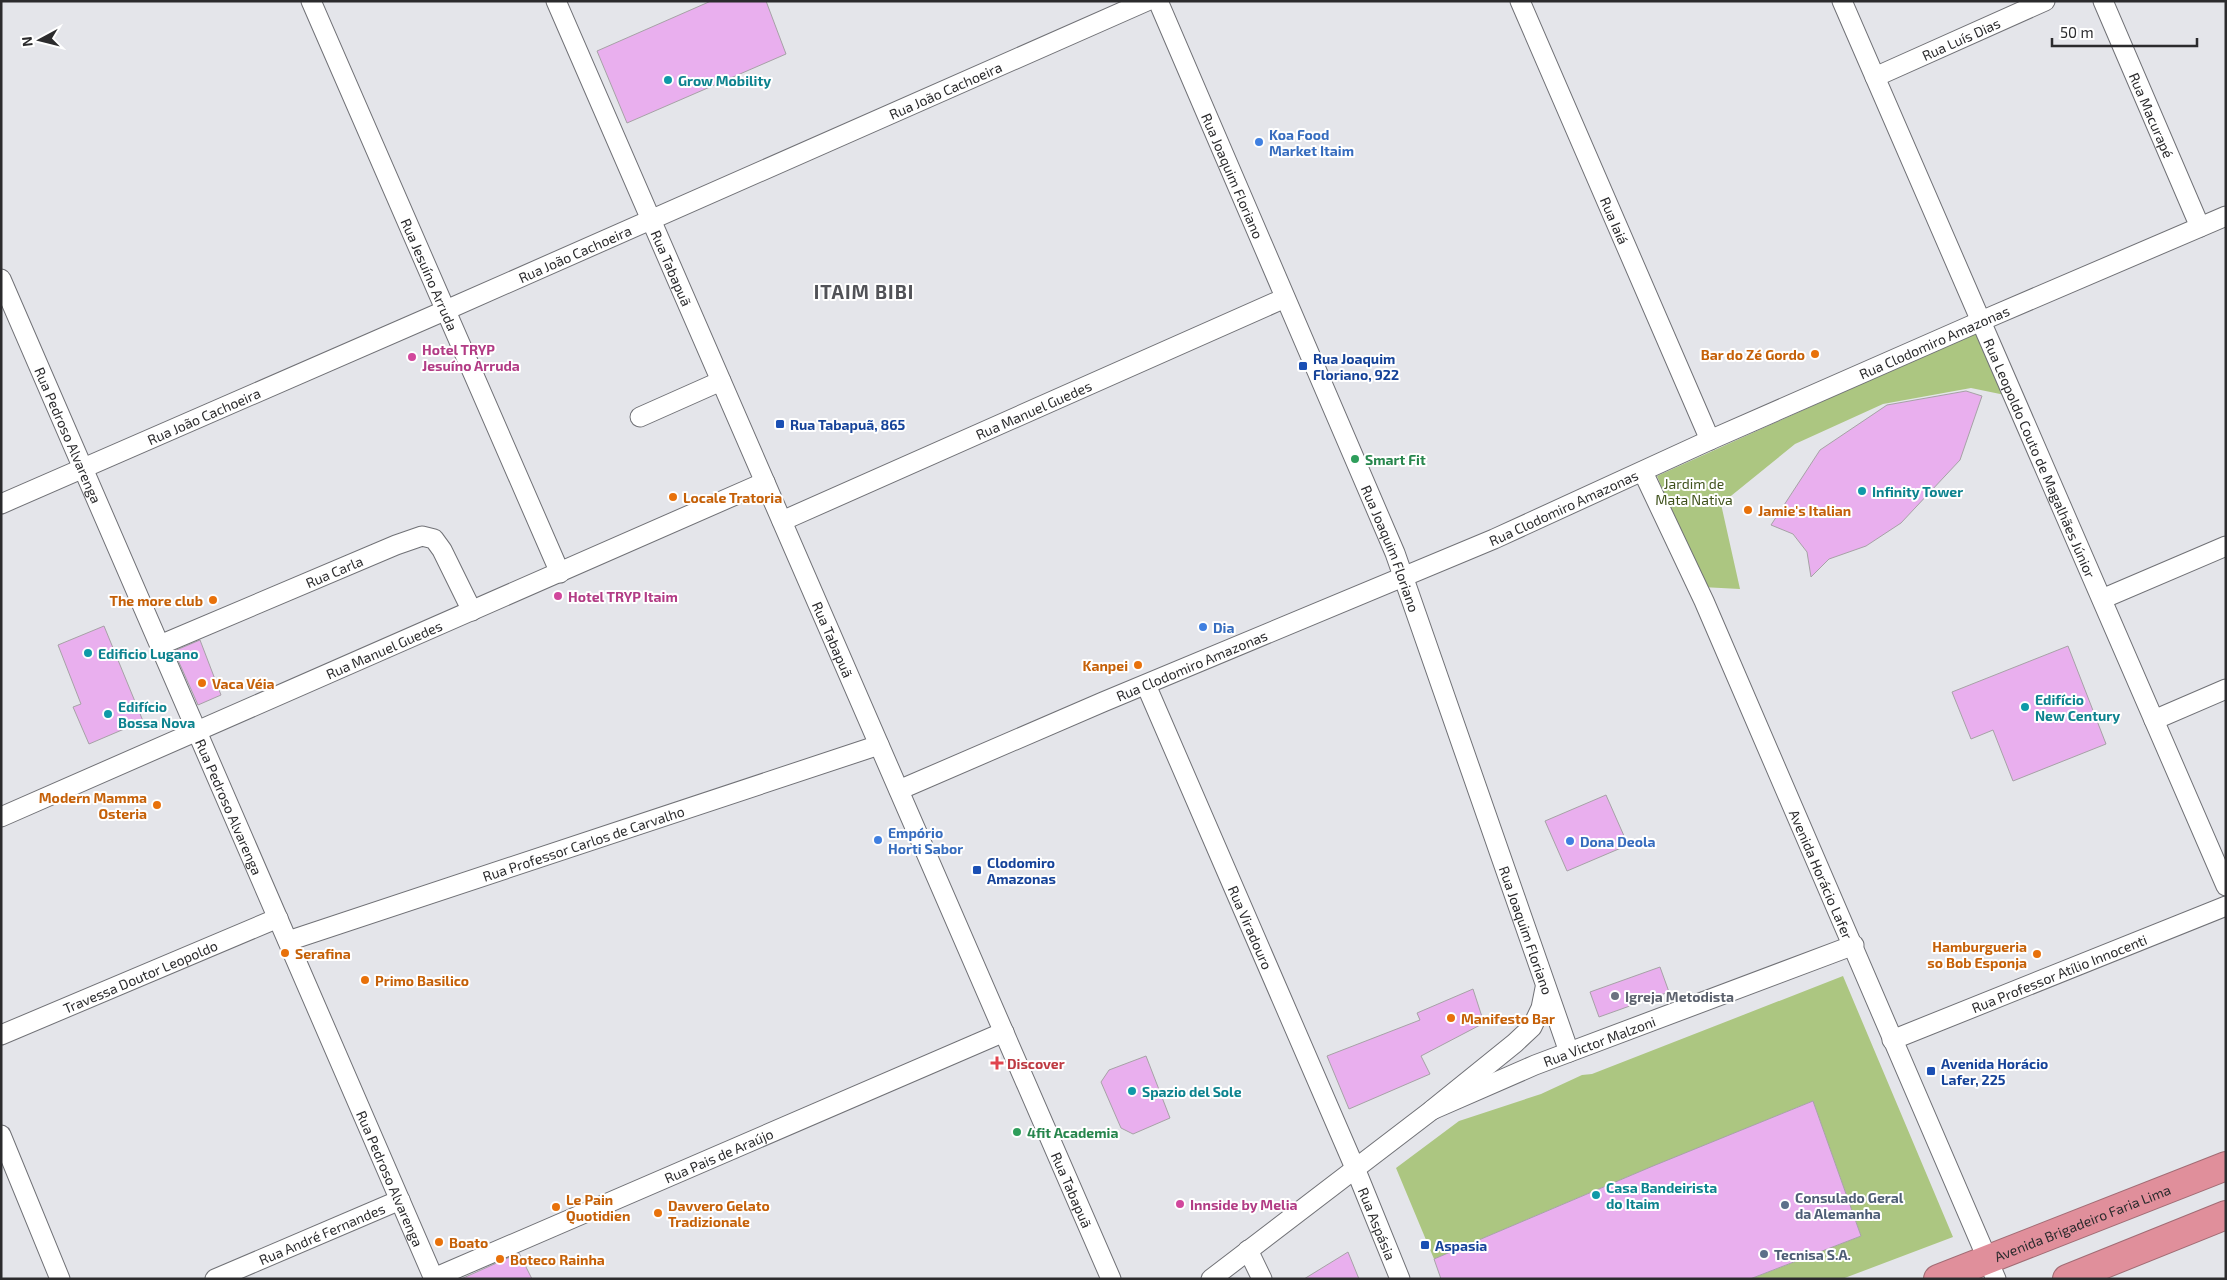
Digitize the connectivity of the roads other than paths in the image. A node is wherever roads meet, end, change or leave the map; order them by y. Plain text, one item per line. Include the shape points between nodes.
1 (311, 1) edge
2 (556, 1) edge
3 (1147, 1) edge
4 (1158, 1) edge
5 (1520, 1) edge
6 (1842, 1) edge
7 (2045, 1) edge
8 (2103, 1) edge
9 (1875, 76) junction
10 (2226, 216) edge
11 (650, 218) junction
12 (2200, 227) junction
13 (1, 279) edge
14 (1285, 298) junction
15 (444, 311) junction
16 (1981, 321) junction
17 (721, 382) junction
18 (640, 417) dead end
19 (1710, 440) junction
20 (83, 468) junction
21 (1643, 472) junction
22 (765, 482) junction
23 (1, 504) edge
24 (782, 521) junction
25 (2226, 546) edge
26 (560, 574) junction
27 (1404, 576) junction
28 (2102, 599) junction
29 (472, 611) junction
30 (160, 645) junction
31 (1146, 685) junction
32 (2226, 689) edge
33 (2154, 720) junction
34 (197, 730) junction
35 (879, 745) junction
36 (899, 790) junction
37 (1, 817) edge
38 (2226, 886) edge
39 (2226, 906) edge
40 (278, 918) junction
41 (288, 941) junction
42 (1854, 945) junction
43 (1545, 988) junction
44 (1004, 1032) junction
45 (1, 1034) edge
46 (1892, 1040) junction
47 (1569, 1052) junction
48 (1432, 1110) junction
49 (1, 1135) edge
50 (5, 1156) edge
51 (2226, 1166) edge
52 (1355, 1168) junction
53 (400, 1200) junction
54 (2226, 1215) edge
55 (1248, 1250) junction
56 (1991, 1269) edge
57 (60, 1279) edge
58 (215, 1279) edge
59 (434, 1279) edge
60 (1111, 1279) edge
61 (1211, 1279) edge
62 (1262, 1279) edge
63 (1400, 1279) edge
64 (1938, 1279) edge
65 (2067, 1279) edge

1 - 15 street, Rua Jesuíno Arruda
2 - 11 street, Rua Tabapuã
3 - 11 street, Rua João Cachoeira
4 - 14 street, Rua Joaquim Floriano
5 - 19 street, Rua Iaiá
6 - 9 street, Rua Leopoldo Couto de Magalhães Júnior
7 - 9 street, Rua Luís Dias
8 - 12 street, Rua Macurapé
9 - 16 street, Rua Leopoldo Couto de Magalhães Júnior
10 - 12 street, Rua Clodomiro Amazonas
11 - 15 street, Rua João Cachoeira
11 - 17 street, Rua Tabapuã
12 - 16 street, Rua Clodomiro Amazonas
13 - 20 street, Rua Pedroso Alvarenga
14 - 24 street, Rua Manuel Guedes
14 - 27 street, Rua Joaquim Floriano
15 - 20 street, Rua João Cachoeira
15 - 26 street, Rua Jesuíno Arruda
16 - 19 street, Rua Clodomiro Amazonas
16 - 28 street, Rua Leopoldo Couto de Magalhães Júnior
17 - 18 street
17 - 22 street, Rua Tabapuã
19 - 21 street, Rua Clodomiro Amazonas
20 - 23 street, Rua João Cachoeira
20 - 30 street, Rua Pedroso Alvarenga
21 - 27 street, Rua Clodomiro Amazonas
21 - 42 street, Avenida Horácio Lafer via 1704,601
22 - 24 street, Rua Tabapuã
22 - 26 street, Rua Manuel Guedes
24 - 35 street, Rua Tabapuã
25 - 28 street
26 - 29 street, Rua Manuel Guedes
27 - 31 street, Rua Clodomiro Amazonas
27 - 43 street, Rua Joaquim Floriano
28 - 33 street, Rua Leopoldo Couto de Magalhães Júnior
29 - 30 street, Rua Carla via 442,550 434,539 422,536
29 - 34 street, Rua Manuel Guedes
30 - 34 street, Rua Pedroso Alvarenga
31 - 36 street, Rua Clodomiro Amazonas
31 - 52 street, Rua Viradouro
32 - 33 street
33 - 38 street, Rua Leopoldo Couto de Magalhães Júnior
34 - 37 street, Rua Manuel Guedes
34 - 40 street, Rua Pedroso Alvarenga
35 - 36 street, Rua Tabapuã
35 - 41 street, Rua Professor Carlos de Carvalho
36 - 44 street, Rua Tabapuã
39 - 46 street, Rua Professor Atílio Innocenti
40 - 41 street, Rua Pedroso Alvarenga
40 - 45 street, Travessa Doutor Leopoldo
41 - 53 street, Rua Pedroso Alvarenga
42 - 46 street, Avenida Horácio Lafer
42 - 47 street, Rua Victor Malzoni
43 - 47 street, Rua Joaquim Floriano
43 - 48 street, Rua Victor Malzoni via 1541,1008 1532,1027
44 - 59 street, Rua Pais de Araújo
44 - 60 street, Rua Tabapuã
46 - 56 street, Avenida Horácio Lafer
47 - 48 street, Rua Victor Malzoni
48 - 52 street, Rua Victor Malzoni
49 - 50 street
50 - 57 street
51 - 56 highway, Avenida Brigadeiro Faria Lima
52 - 55 street, Rua Victor Malzoni
52 - 63 street, Rua Aspásia
53 - 58 street, Rua André Fernandes
53 - 59 street, Rua Pedroso Alvarenga
54 - 65 highway
55 - 61 street, Rua Victor Malzoni
55 - 62 street
56 - 64 highway, Avenida Brigadeiro Faria Lima

